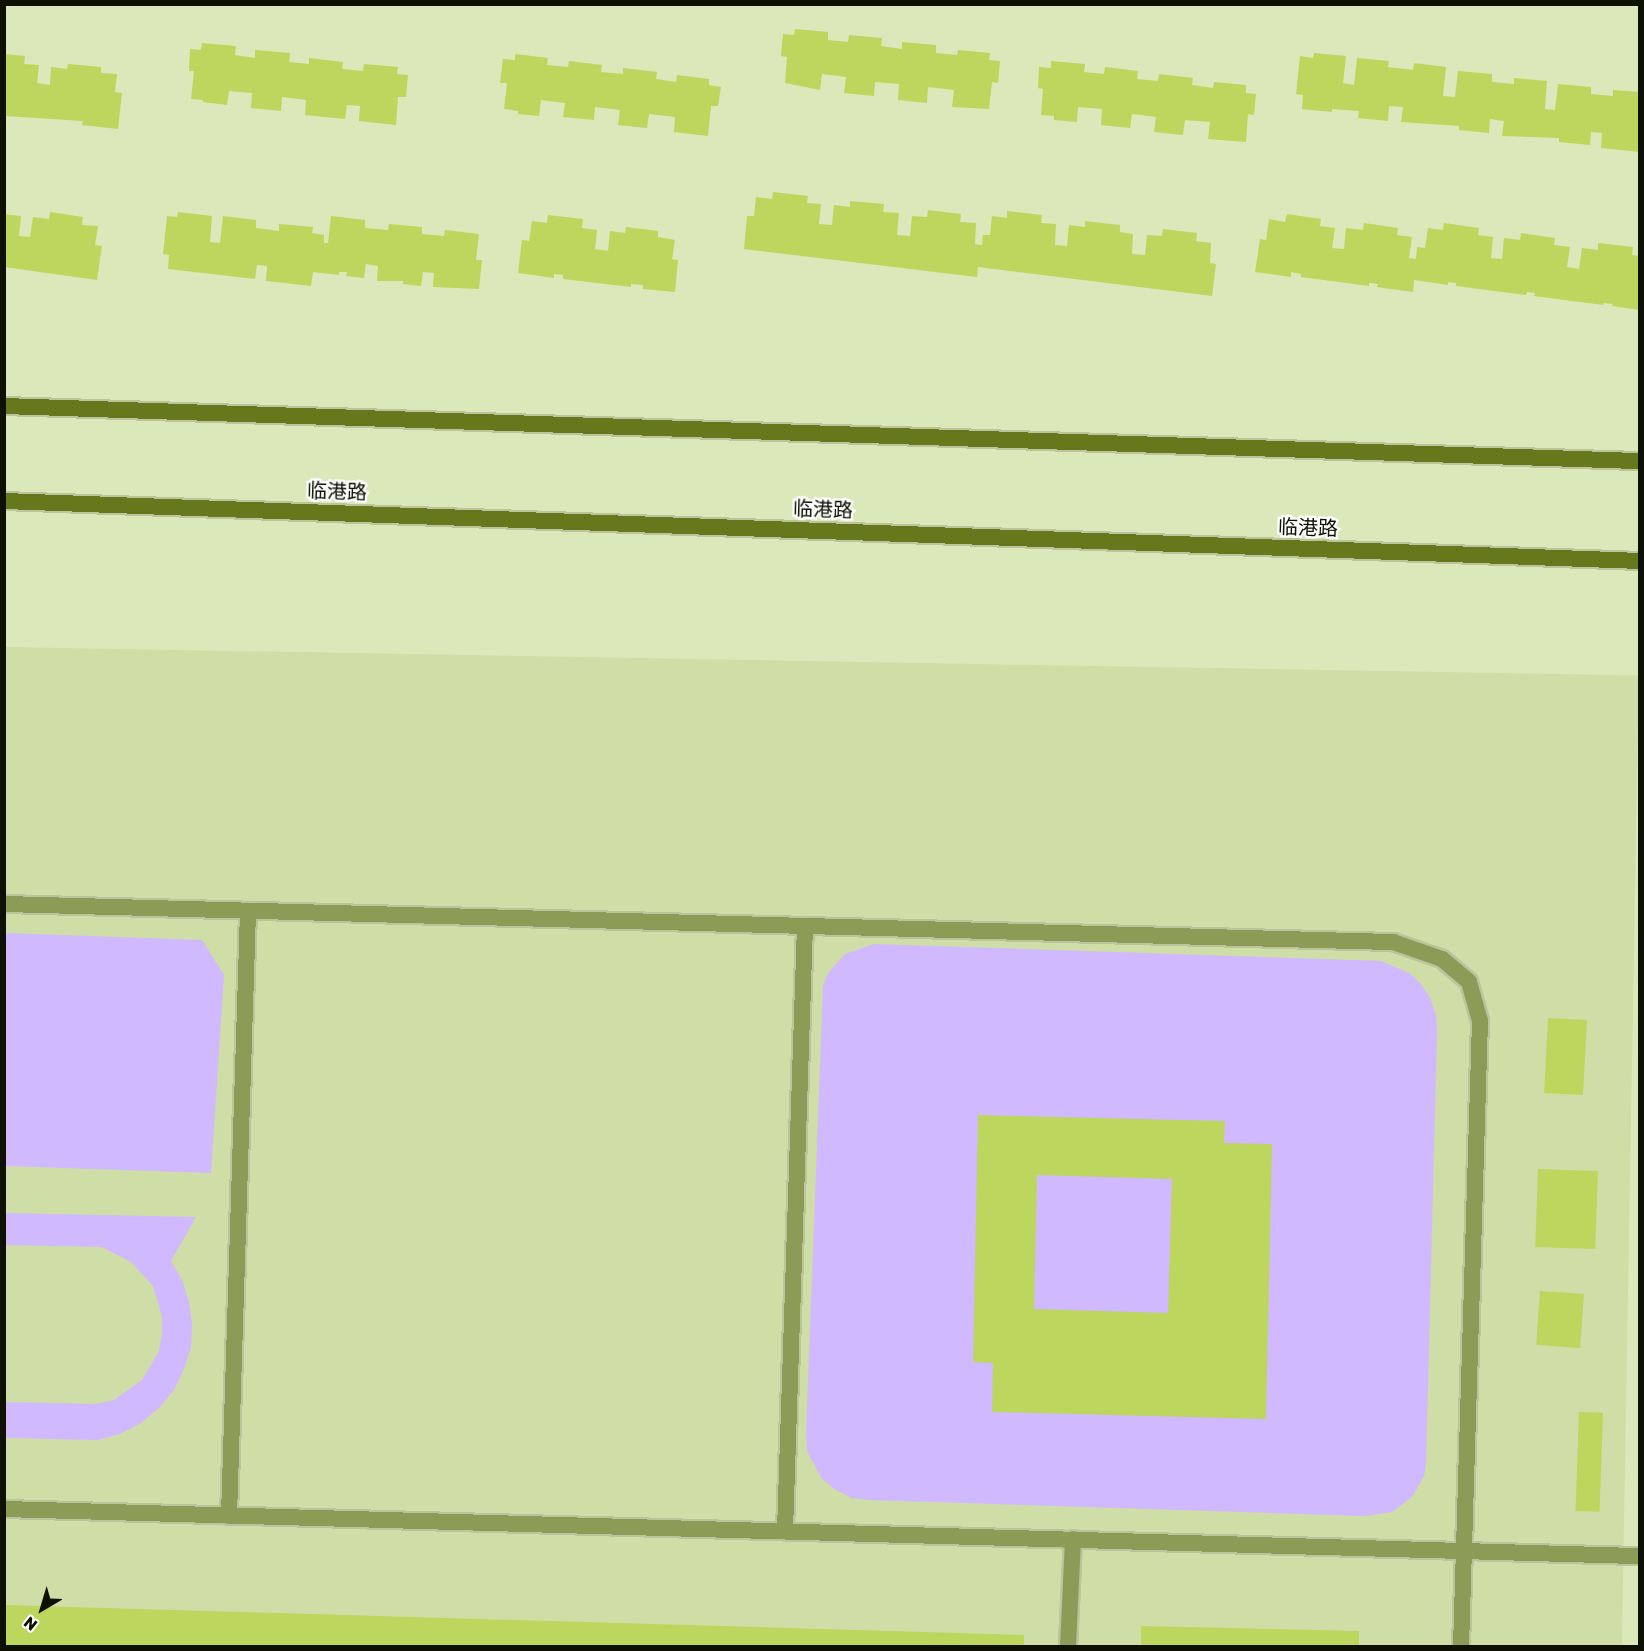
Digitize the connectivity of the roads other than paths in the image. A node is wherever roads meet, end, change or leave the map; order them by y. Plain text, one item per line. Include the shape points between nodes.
1 (4, 406) edge
2 (1640, 461) edge
3 (4, 501) edge
4 (1640, 561) edge
5 (4, 904) edge
6 (248, 911) junction
7 (805, 926) junction
8 (4, 1509) edge
9 (230, 1516) junction
10 (785, 1531) junction
11 (1072, 1539) junction
12 (1464, 1551) junction
13 (1640, 1556) edge
14 (1068, 1647) edge
15 (1461, 1647) edge

1 - 2 main road
3 - 4 main road, 临港路
5 - 6 lane
6 - 7 lane
6 - 9 lane
7 - 10 lane
7 - 12 lane via 1393,942 1442,958 1469,982 1480,1021
8 - 9 lane
9 - 10 lane
10 - 11 lane
11 - 12 lane
11 - 14 lane
12 - 13 lane
12 - 15 lane

